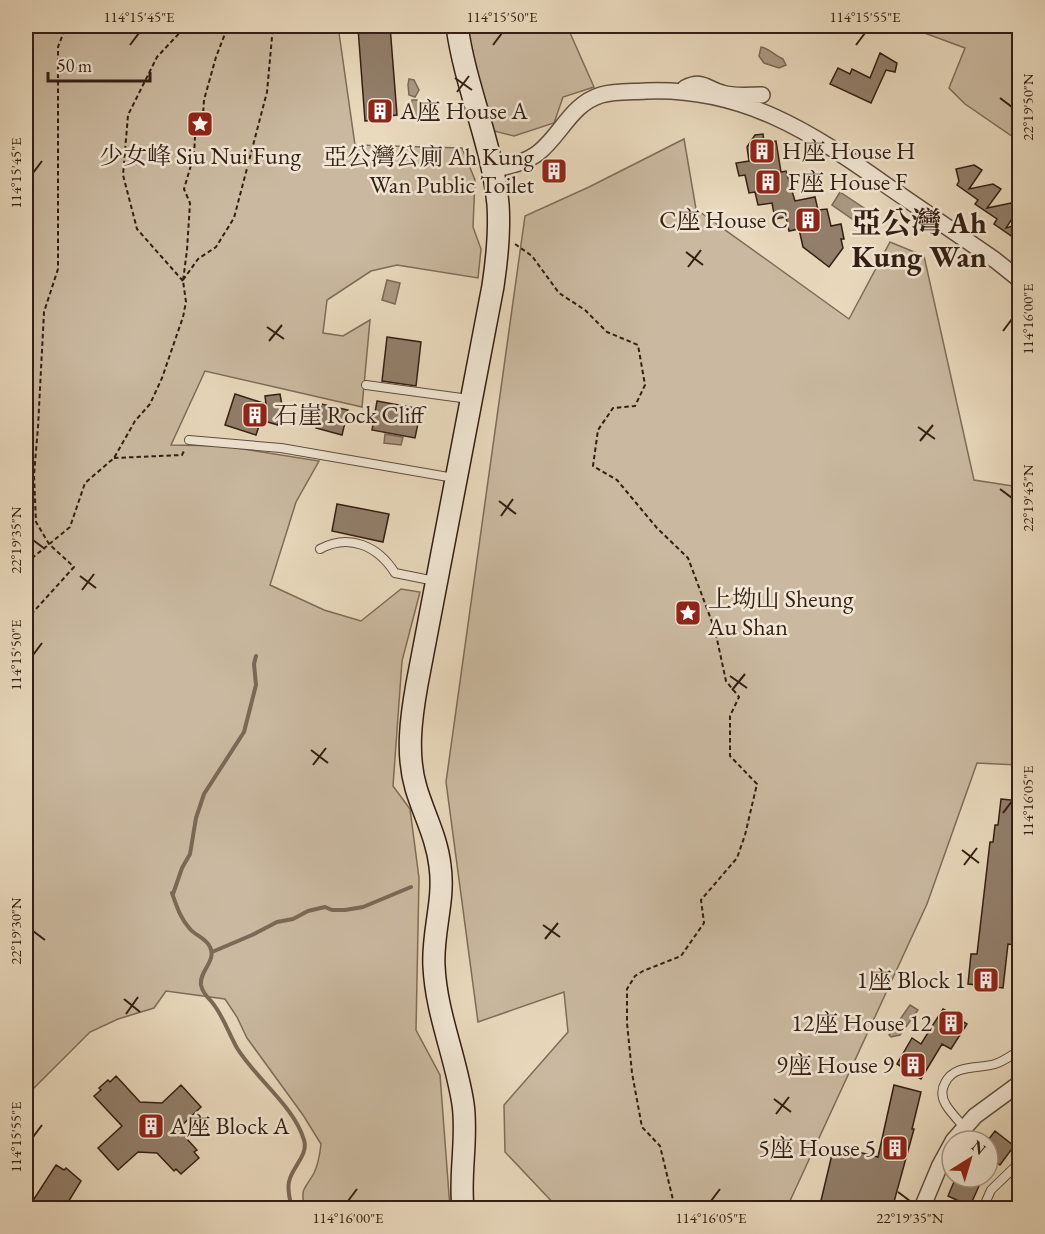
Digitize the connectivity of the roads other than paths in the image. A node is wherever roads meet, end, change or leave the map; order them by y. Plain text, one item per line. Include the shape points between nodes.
1 (457, 26) edge
2 (677, 92) junction
3 (762, 95) dead end
4 (492, 170) junction
5 (1020, 280) edge
6 (366, 385) dead end
7 (471, 400) junction
8 (189, 440) road end
9 (456, 478) junction
10 (320, 549) dead end
11 (436, 581) junction
12 (1017, 1052) edge
13 (1020, 1083) edge
14 (964, 1127) joint
15 (1020, 1162) edge
16 (940, 1165) edge
17 (463, 1209) edge
18 (922, 1209) edge
19 (982, 1209) edge

1 - 4 main road via 464,69
2 - 3 street via 693,84 721,93
2 - 4 street via 622,92 593,99 576,110 533,156
2 - 5 street via 735,102 801,129
4 - 7 main road via 498,202 498,246
6 - 7 lane
7 - 9 main road
8 - 9 lane via 282,448
9 - 11 main road
10 - 11 lane via 332,542 358,544 386,559 395,573
11 - 17 main road via 413,704 411,753 414,779 440,865 442,895 434,978 463,1104
12 - 14 lane via 997,1063 960,1069 946,1079 942,1096 945,1104
13 - 14 street
15 - 19 lane via 991,1190
16 - 18 street

